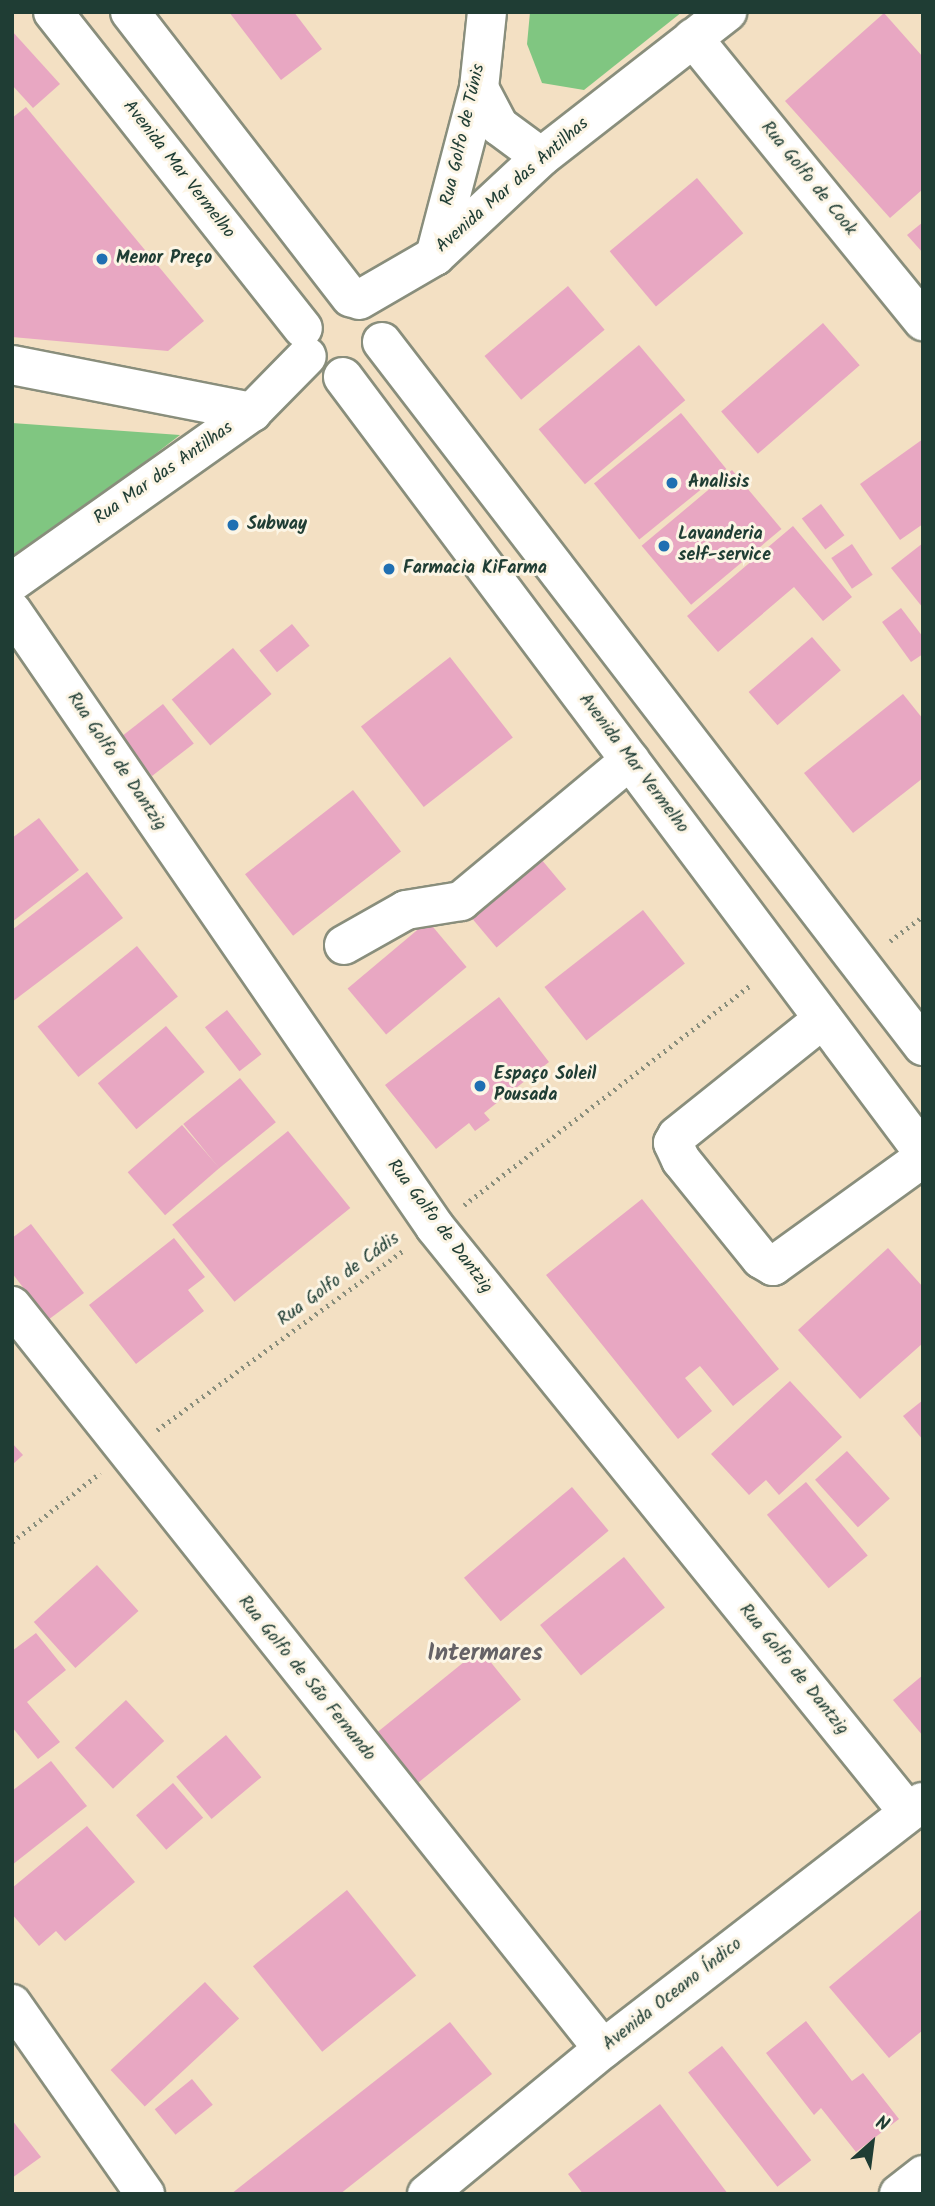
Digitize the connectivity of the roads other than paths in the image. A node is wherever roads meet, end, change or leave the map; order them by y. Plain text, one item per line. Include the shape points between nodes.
1 (53, 12) edge
2 (130, 12) edge
3 (487, 12) edge
4 (727, 12) edge
5 (693, 38) junction
6 (479, 88) junction
7 (541, 157) junction
8 (435, 256) junction
9 (368, 316) junction
10 (923, 321) edge
11 (320, 358) junction
12 (12, 365) edge
13 (252, 412) junction
14 (12, 582) edge
15 (12, 611) edge
16 (630, 760) junction
17 (344, 945) dead end
18 (823, 1019) junction
19 (923, 1045) edge
20 (923, 1152) edge
21 (923, 1158) edge
22 (12, 1306) edge
23 (916, 1807) edge
24 (12, 2004) edge
25 (603, 2049) junction
26 (923, 2175) edge
27 (145, 2194) edge
28 (427, 2194) edge
29 (899, 2194) edge

1 - 11 street, Avenida Mar Vermelho
2 - 9 street
3 - 6 street, Rua Golfo de Túnis
4 - 5 street, Avenida Mar das Antilhas
5 - 7 street, Avenida Mar das Antilhas
5 - 10 street, Rua Golfo de Cook
6 - 7 street via 499,126
6 - 8 street, Rua Golfo de Túnis
7 - 8 street, Avenida Mar das Antilhas
8 - 9 street, Avenida Mar das Antilhas
9 - 11 street via 373,363
9 - 11 street via 333,297 317,306
9 - 19 street
11 - 13 street, Rua Mar das Antilhas
11 - 16 street, Avenida Mar Vermelho
12 - 13 street
13 - 14 street, Rua Mar das Antilhas
15 - 23 street, Rua Golfo de Dantzig via 435,1227
16 - 17 street via 461,901 407,910
16 - 18 street, Avenida Mar Vermelho
18 - 20 street, Avenida Mar Vermelho
18 - 21 street via 677,1136 673,1143 681,1160 761,1259 773,1266
22 - 25 street, Rua Golfo de São Fernando
23 - 25 street, Avenida Oceano Índico
24 - 27 street
25 - 28 street, Avenida Oceano Índico
26 - 29 street

